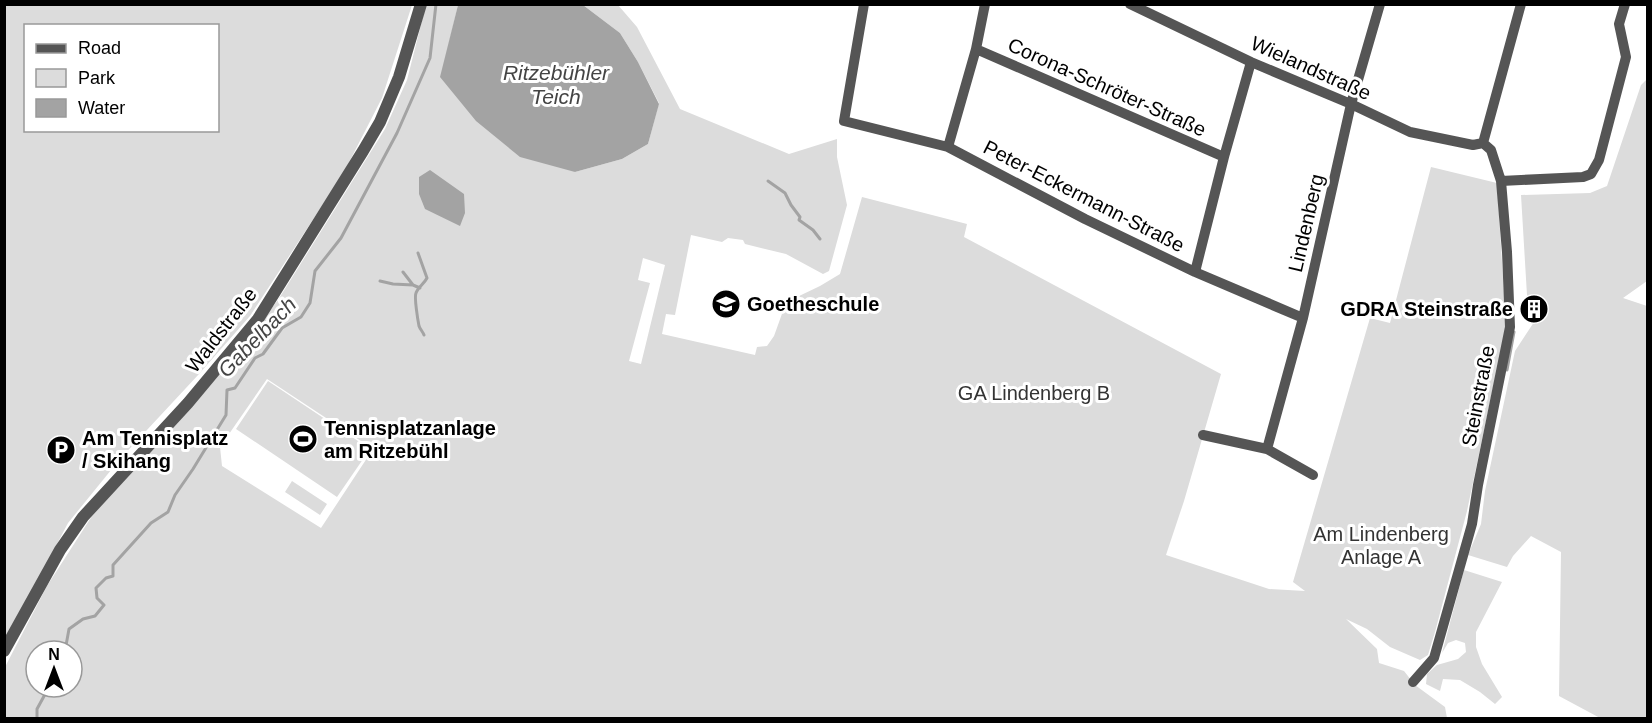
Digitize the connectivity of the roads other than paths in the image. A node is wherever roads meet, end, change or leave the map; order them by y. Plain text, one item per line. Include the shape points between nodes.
1 (421, 4) edge
2 (864, 4) edge
3 (985, 4) edge
4 (1130, 4) edge
5 (1380, 4) edge
6 (1521, 4) edge
7 (1625, 4) edge
8 (976, 49) junction
9 (1251, 62) junction
10 (1352, 104) junction
11 (1484, 143) junction
12 (948, 147) junction
13 (1224, 157) junction
14 (1501, 181) junction
15 (1195, 272) junction
16 (1303, 318) junction
17 (1203, 435) dead end
18 (1267, 449) junction
19 (1313, 475) dead end
20 (4, 651) edge
21 (1413, 682) dead end

1 - 20 street, Waldstraße via 399,77 380,122 258,319 188,403 83,517 60,550
2 - 12 street, Peter-Eckermann-Straße via 844,121
3 - 8 street
4 - 9 street, Wielandstraße
5 - 10 street, Lindenberg
6 - 11 street
7 - 14 street via 1619,24 1626,57 1599,160 1591,174
8 - 12 street
8 - 13 street, Corona-Schröter-Straße
9 - 10 street, Wielandstraße
9 - 13 street, Corona-Schröter-Straße
10 - 11 street, Wielandstraße via 1410,132 1473,145
10 - 16 street, Lindenberg
11 - 14 street, Steinstraße via 1491,150
12 - 15 street, Peter-Eckermann-Straße
13 - 15 street, Corona-Schröter-Straße
14 - 21 street, Steinstraße via 1510,327 1472,524 1434,658
15 - 16 street, Peter-Eckermann-Straße
16 - 18 street, Lindenberg
17 - 18 street
18 - 19 street

